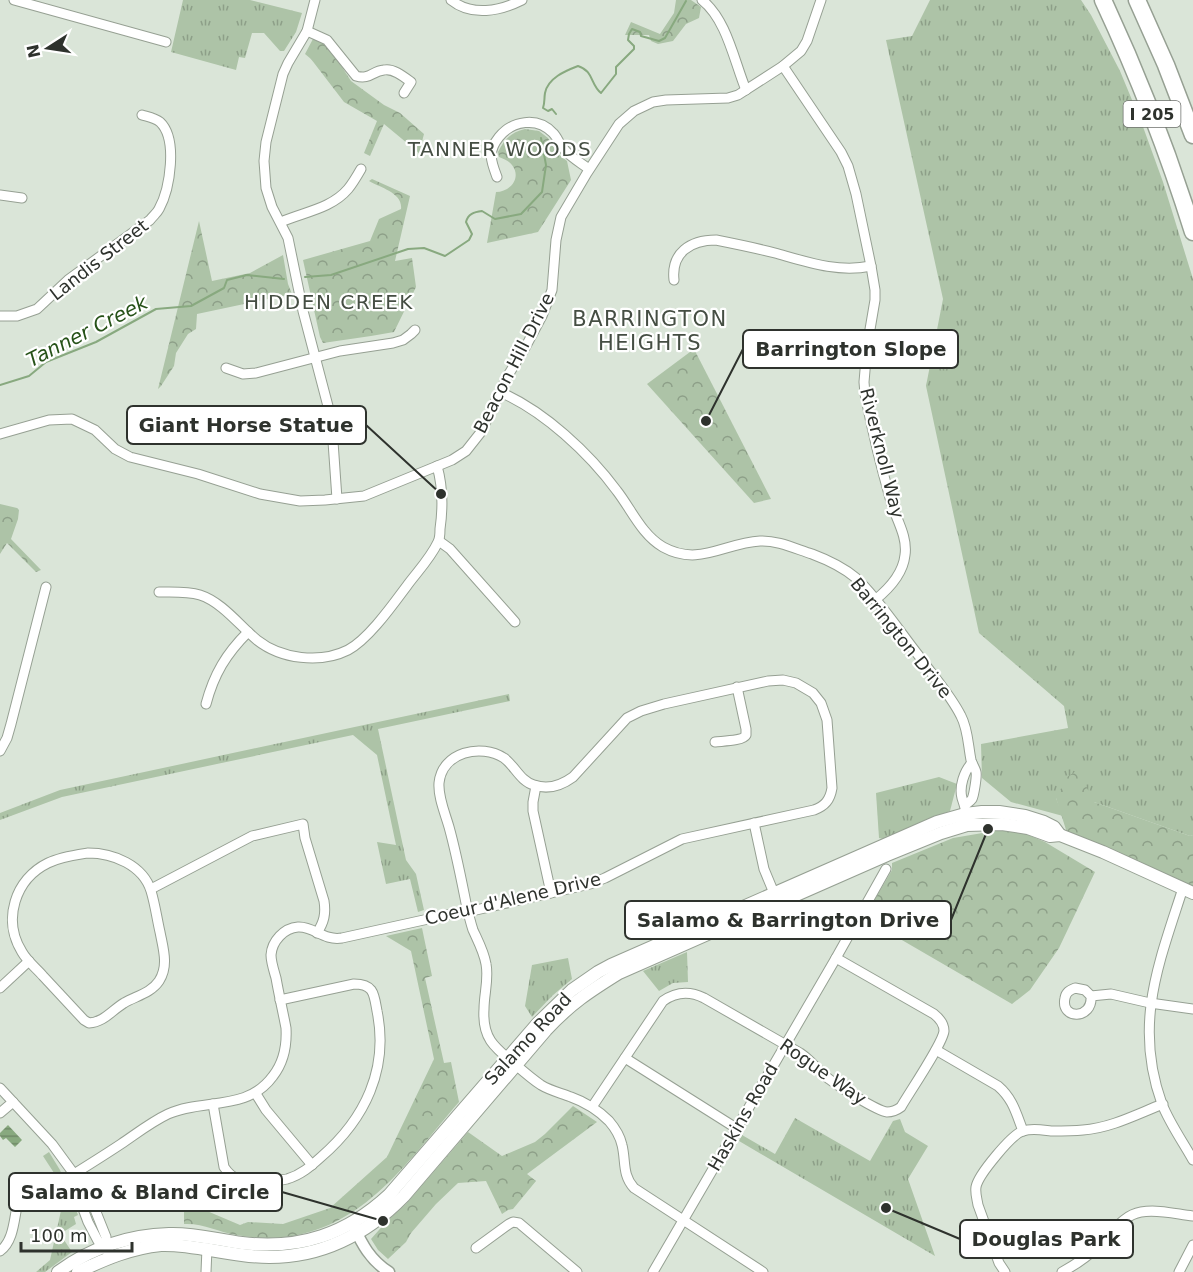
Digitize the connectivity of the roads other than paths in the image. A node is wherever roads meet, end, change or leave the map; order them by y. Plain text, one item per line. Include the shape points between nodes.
1 (14, 0) edge
2 (315, 0) edge
3 (451, 0) edge
4 (522, 0) edge
5 (702, 0) edge
6 (821, 0) edge
7 (1103, 0) edge
8 (1137, 0) edge
9 (307, 31) junction
10 (166, 42) dead end
11 (783, 66) junction
12 (746, 90) junction
13 (404, 93) dead end
14 (142, 115) dead end
15 (1193, 135) edge
16 (361, 169) dead end
17 (590, 169) junction
18 (497, 177) dead end
19 (0, 195) edge
20 (22, 198) dead end
21 (281, 222) junction
22 (1193, 232) edge
23 (871, 266) junction
24 (674, 280) dead end
25 (0, 316) edge
26 (415, 330) dead end
27 (315, 357) junction
28 (226, 368) dead end
29 (500, 392) junction
30 (0, 434) edge
31 (437, 466) junction
32 (337, 499) junction
33 (439, 541) junction
34 (46, 587) dead end
35 (159, 592) dead end
36 (875, 600) junction
37 (515, 621) dead end
38 (248, 632) junction
39 (737, 687) junction
40 (206, 704) dead end
41 (715, 742) dead end
42 (0, 751) edge
43 (536, 786) junction
44 (966, 815) junction
45 (754, 823) junction
46 (886, 869) dead end
47 (151, 889) junction
48 (1188, 890) edge
49 (551, 893) junction
50 (776, 899) junction
51 (468, 911) junction
52 (317, 933) junction
53 (836, 958) junction
54 (29, 961) junction
55 (0, 988) edge
56 (1091, 996) dead end
57 (280, 1000) junction
58 (1150, 1002) junction
59 (1193, 1009) edge
60 (785, 1044) junction
61 (936, 1050) junction
62 (625, 1058) junction
63 (512, 1062) junction
64 (0, 1088) edge
65 (256, 1094) junction
66 (13, 1102) junction
67 (213, 1104) junction
68 (1163, 1104) junction
69 (592, 1107) junction
70 (0, 1113) edge
71 (736, 1128) junction
72 (1023, 1131) junction
73 (1193, 1160) edge
74 (312, 1165) junction
75 (74, 1174) junction
76 (17, 1206) dead end
77 (1193, 1216) edge
78 (683, 1220) junction
79 (355, 1228) junction
80 (1193, 1245) edge
81 (207, 1248) junction
82 (476, 1248) dead end
83 (0, 1251) edge
84 (107, 1252) junction
85 (1003, 1271) edge
86 (58, 1272) edge
87 (78, 1272) edge
88 (206, 1272) edge
89 (388, 1272) edge
90 (577, 1272) edge
91 (653, 1272) edge
92 (763, 1272) edge
93 (1062, 1272) edge
94 (1179, 1272) edge

1 - 10 street
2 - 9 street
3 - 4 street via 483,11 509,7
5 - 12 street via 711,7 723,29
6 - 11 street, Beacon Hill Drive via 804,47
7 - 22 highway, I 205 via 1157,127
8 - 15 highway, I 205
9 - 13 street via 331,43 356,76 367,78 386,69 405,77 411,82
9 - 21 street via 283,74 265,149 266,188
11 - 12 street, Beacon Hill Drive
11 - 23 street, Riverknoll Way via 848,166
12 - 17 street, Beacon Hill Drive via 728,98 666,100 639,108 619,124
14 - 25 street, Landis Street via 162,124 170,141 171,166 159,209 38,308 17,316
16 - 21 street via 338,199
17 - 18 street via 564,149 550,130 525,122 508,128 492,149
17 - 29 street, Beacon Hill Drive via 561,217 551,295
19 - 20 street
21 - 27 street
23 - 24 street via 819,266 707,240 691,245 678,256
23 - 36 street, Riverknoll Way via 875,300 864,382 890,499 906,545 898,574
26 - 27 street via 393,344
27 - 28 street via 256,373 243,374
27 - 32 street via 332,427
29 - 31 street, Beacon Hill Drive via 471,446 460,456
29 - 36 street, Barrington Drive via 554,425 597,467 644,531 662,546 679,554 705,555 753,542 775,543 835,564 854,577
30 - 32 street, Beacon Hill Drive via 49,420 72,419 130,457 271,496 303,501
31 - 32 street, Beacon Hill Drive via 371,494
31 - 33 street via 442,499
33 - 37 street
33 - 38 street via 375,627 348,650 320,657 297,657 260,642
34 - 42 street via 12,721
35 - 38 street via 200,595 221,607
36 - 44 street, Barrington Drive via 962,718 972,763 963,778 961,795
38 - 40 street via 223,661
39 - 41 street via 746,735
39 - 43 street, Coeur d'Alene Drive via 638,712 622,723 569,780 549,787
39 - 45 street, Coeur d'Alene Drive via 778,680 796,683 817,697 827,720 832,788 825,804
43 - 49 street via 533,811
43 - 51 street via 503,758 485,751 454,757 442,771 440,797
44 - 48 main road, Salamo Road via 999,812 1025,816
44 - 50 main road, Salamo Road via 929,825
45 - 49 street, Coeur d'Alene Drive via 682,839 605,879
45 - 50 street via 764,869
46 - 53 street, Haskins Road
47 - 52 street via 252,836 303,824 326,911
47 - 54 street via 129,864 100,853 60,859 37,869 22,885 13,909 15,936
47 - 54 street via 165,958 162,976 152,988 102,1021 84,1020
48 - 58 street via 1159,963
49 - 51 street, Coeur d'Alene Drive
50 - 63 main road, Salamo Road via 598,972 561,999 538,1023
51 - 52 street, Coeur d'Alene Drive via 342,938
51 - 63 street via 486,963 483,1021 493,1046
52 - 57 street, Coeur d'Alene Drive via 296,927 275,941 271,955
53 - 60 street, Haskins Road
53 - 61 street, Rogue Way via 939,1018 944,1031
54 - 55 street
56 - 58 street via 1111,994
57 - 65 street, Coeur d'Alene Drive via 287,1038 285,1052 277,1072
57 - 74 street via 360,984 373,992 378,1014 380,1053 369,1092 348,1131
58 - 59 street
58 - 68 street via 1151,1053
60 - 61 street, Rogue Way via 809,1059 827,1078 886,1112 901,1107
60 - 62 street, Rogue Way via 704,998 686,992 663,1001
60 - 71 street, Haskins Road
61 - 72 street via 1006,1093
62 - 69 street, Rogue Way
62 - 71 street
63 - 69 street via 546,1088
63 - 79 main road, Salamo Road via 404,1196 380,1218
64 - 66 street
65 - 67 street
65 - 74 street
66 - 70 street
66 - 75 street
67 - 74 street via 224,1167 233,1178 279,1180 296,1176
67 - 75 street via 160,1118
68 - 72 street via 1093,1129
68 - 73 street
69 - 78 street via 609,1121 620,1138 628,1182
71 - 78 street, Haskins Road
72 - 85 street via 1008,1142 976,1188 978,1205
75 - 84 street via 84,1182
76 - 83 street via 7,1246
77 - 93 street via 1155,1211 1130,1215 1088,1256
78 - 91 street, Haskins Road
78 - 92 street
79 - 81 main road, Salamo Road via 318,1250 290,1256 250,1256
79 - 84 main road, Salamo Road via 270,1245 170,1234 138,1237
79 - 89 street via 370,1257
80 - 94 street
81 - 84 main road, Salamo Road via 162,1245
81 - 88 street
82 - 90 street via 508,1224 519,1223
84 - 86 main road, Salamo Road via 79,1258
84 - 87 main road, Salamo Road

